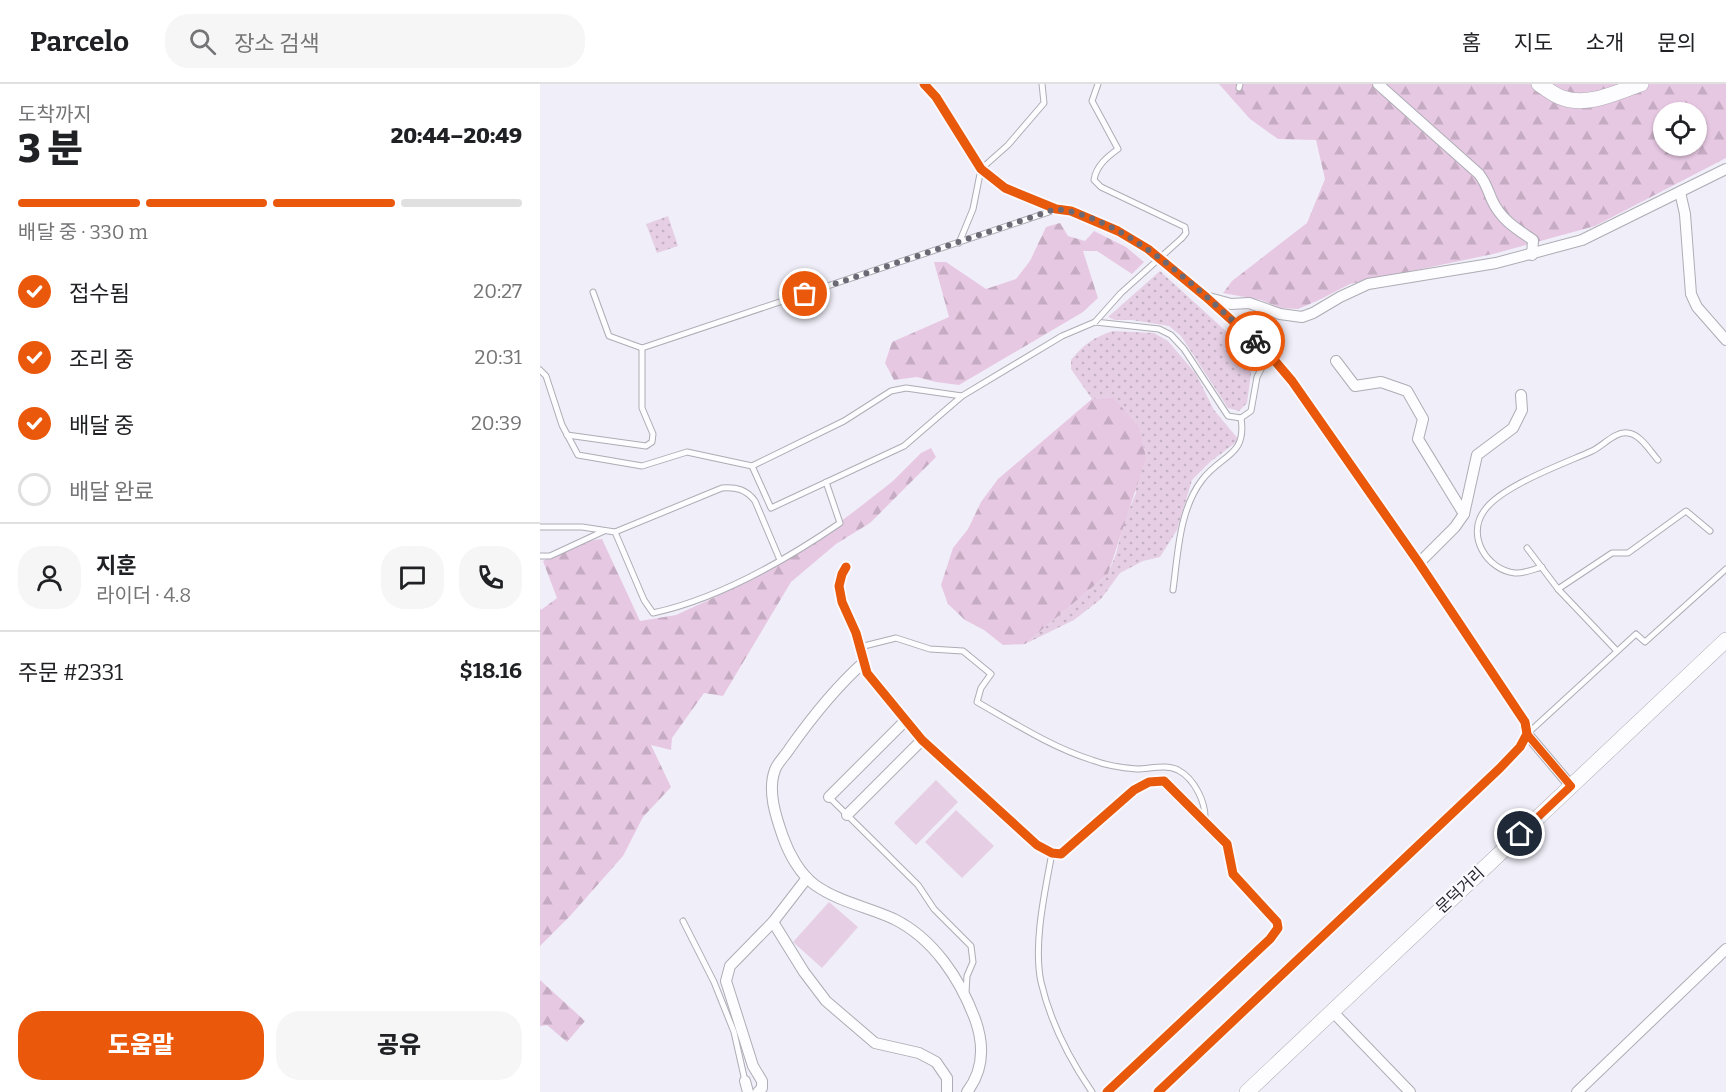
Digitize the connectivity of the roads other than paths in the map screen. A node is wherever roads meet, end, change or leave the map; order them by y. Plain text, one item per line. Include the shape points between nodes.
1 (924, 84) edge
2 (1042, 84) edge
3 (1098, 84) edge
4 (1378, 84) edge
5 (1539, 84) edge
6 (1641, 84) edge
7 (981, 169) junction
8 (1726, 169) edge
9 (1680, 192) junction
10 (1056, 209) junction
11 (959, 243) junction
12 (1532, 255) junction
13 (593, 292) dead end
14 (1206, 297) junction
15 (1095, 322) junction
16 (1726, 340) edge
17 (642, 348) junction
18 (1269, 354) junction
19 (1336, 361) dead end
20 (540, 370) edge
21 (1521, 395) dead end
22 (962, 396) junction
23 (1241, 418) junction
24 (567, 435) junction
25 (1658, 460) dead end
26 (752, 466) junction
27 (825, 482) junction
28 (1464, 514) junction
29 (540, 527) edge
30 (606, 530) junction
31 (1710, 531) dead end
32 (615, 532) junction
33 (1527, 548) dead end
34 (540, 556) edge
35 (780, 560) junction
36 (1419, 563) junction
37 (846, 567) dead end
38 (1542, 567) junction
39 (1726, 569) edge
40 (1558, 589) junction
41 (1173, 590) dead end
42 (1726, 640) edge
43 (860, 647) junction
44 (1617, 651) junction
45 (864, 662) junction
46 (906, 720) junction
47 (1527, 734) junction
48 (921, 740) junction
49 (1571, 786) junction
50 (830, 797) joint
51 (847, 815) junction
52 (1204, 822) junction
53 (1052, 853) junction
54 (807, 878) junction
55 (683, 921) dead end
56 (773, 922) junction
57 (1726, 950) edge
58 (965, 995) junction
59 (1332, 1011) junction
60 (746, 1087) edge
61 (758, 1092) edge
62 (947, 1092) edge
63 (967, 1092) edge
64 (1092, 1092) edge
65 (1107, 1092) edge
66 (1158, 1092) edge
67 (1247, 1092) edge
68 (1410, 1092) edge
69 (1577, 1092) edge

1 - 7 street
2 - 7 lane via 1044,103
3 - 15 lane, bridge via 1092,101 1118,149 1095,173 1094,180 1101,187 1185,227 1186,233
4 - 12 street via 1479,174 1502,216 1533,240
5 - 6 main road via 1562,98 1576,101
7 - 10 street via 1005,188
7 - 11 lane via 973,209
8 - 9 street
9 - 12 street via 1582,240
9 - 16 street via 1691,294 1697,307
10 - 11 lane
10 - 14 street via 1071,211 1118,231 1148,249
11 - 17 lane
12 - 14 street via 1368,284 1302,317
13 - 17 lane via 609,336
14 - 18 street
15 - 22 lane via 1062,336
15 - 23 lane via 1159,329 1171,335 1228,416
17 - 24 lane via 642,408 653,434 652,442 646,446
18 - 23 lane via 1257,377 1251,411
18 - 36 street
19 - 28 street via 1355,386 1381,382 1407,392 1423,419 1418,439
20 - 24 lane via 546,376
21 - 28 street via 1522,410 1513,428 1477,455
22 - 26 lane via 906,388 891,391 844,421
22 - 27 lane via 904,446
23 - 41 lane via 1240,444 1202,479 1189,504
24 - 26 lane via 578,455 642,466 687,452
25 - 38 lane via 1640,439 1629,432 1620,433 1598,449 1525,481 1491,503 1482,513 1477,529 1478,544 1486,557 1516,574
26 - 27 lane via 771,508
27 - 35 lane via 840,523
28 - 36 street
29 - 30 lane
30 - 32 lane
30 - 34 lane via 550,556
31 - 40 lane via 1686,511 1628,553 1611,553
32 - 35 lane via 722,488 736,487 755,501
32 - 35 lane via 653,613 723,589
33 - 38 lane
36 - 47 street via 1525,722
37 - 43 street via 839,586
38 - 40 lane
39 - 44 lane via 1645,642 1636,634
40 - 44 lane
42 - 49 main road, 문덕거리
43 - 45 street
43 - 52 lane via 896,638 930,648 963,651 991,674 977,702 1040,738 1092,760 1136,769 1169,767 1179,771 1202,800
44 - 47 lane
45 - 46 street via 867,673
45 - 54 street via 810,720 775,770 774,813 788,851
46 - 48 street
46 - 50 street
47 - 49 street
47 - 66 street via 1500,768
48 - 51 street
48 - 53 street via 1037,846
49 - 59 main road, 문덕거리
50 - 51 lane
51 - 58 lane via 918,885 934,909 971,946 973,962
52 - 53 street via 1164,781 1149,782 1134,790 1061,854
52 - 65 street via 1227,844 1233,874 1272,915 1278,928
53 - 64 lane via 1042,905 1041,982 1059,1034
54 - 56 street
54 - 58 street via 846,902 906,926 951,970
55 - 60 lane via 734,1032
56 - 61 street via 730,966 726,981 753,1066 762,1081
56 - 62 street via 826,1001 875,1043 919,1053 936,1062 947,1078
57 - 69 street
58 - 63 street via 982,1045 982,1055
59 - 67 main road, 문덕거리
59 - 68 street

